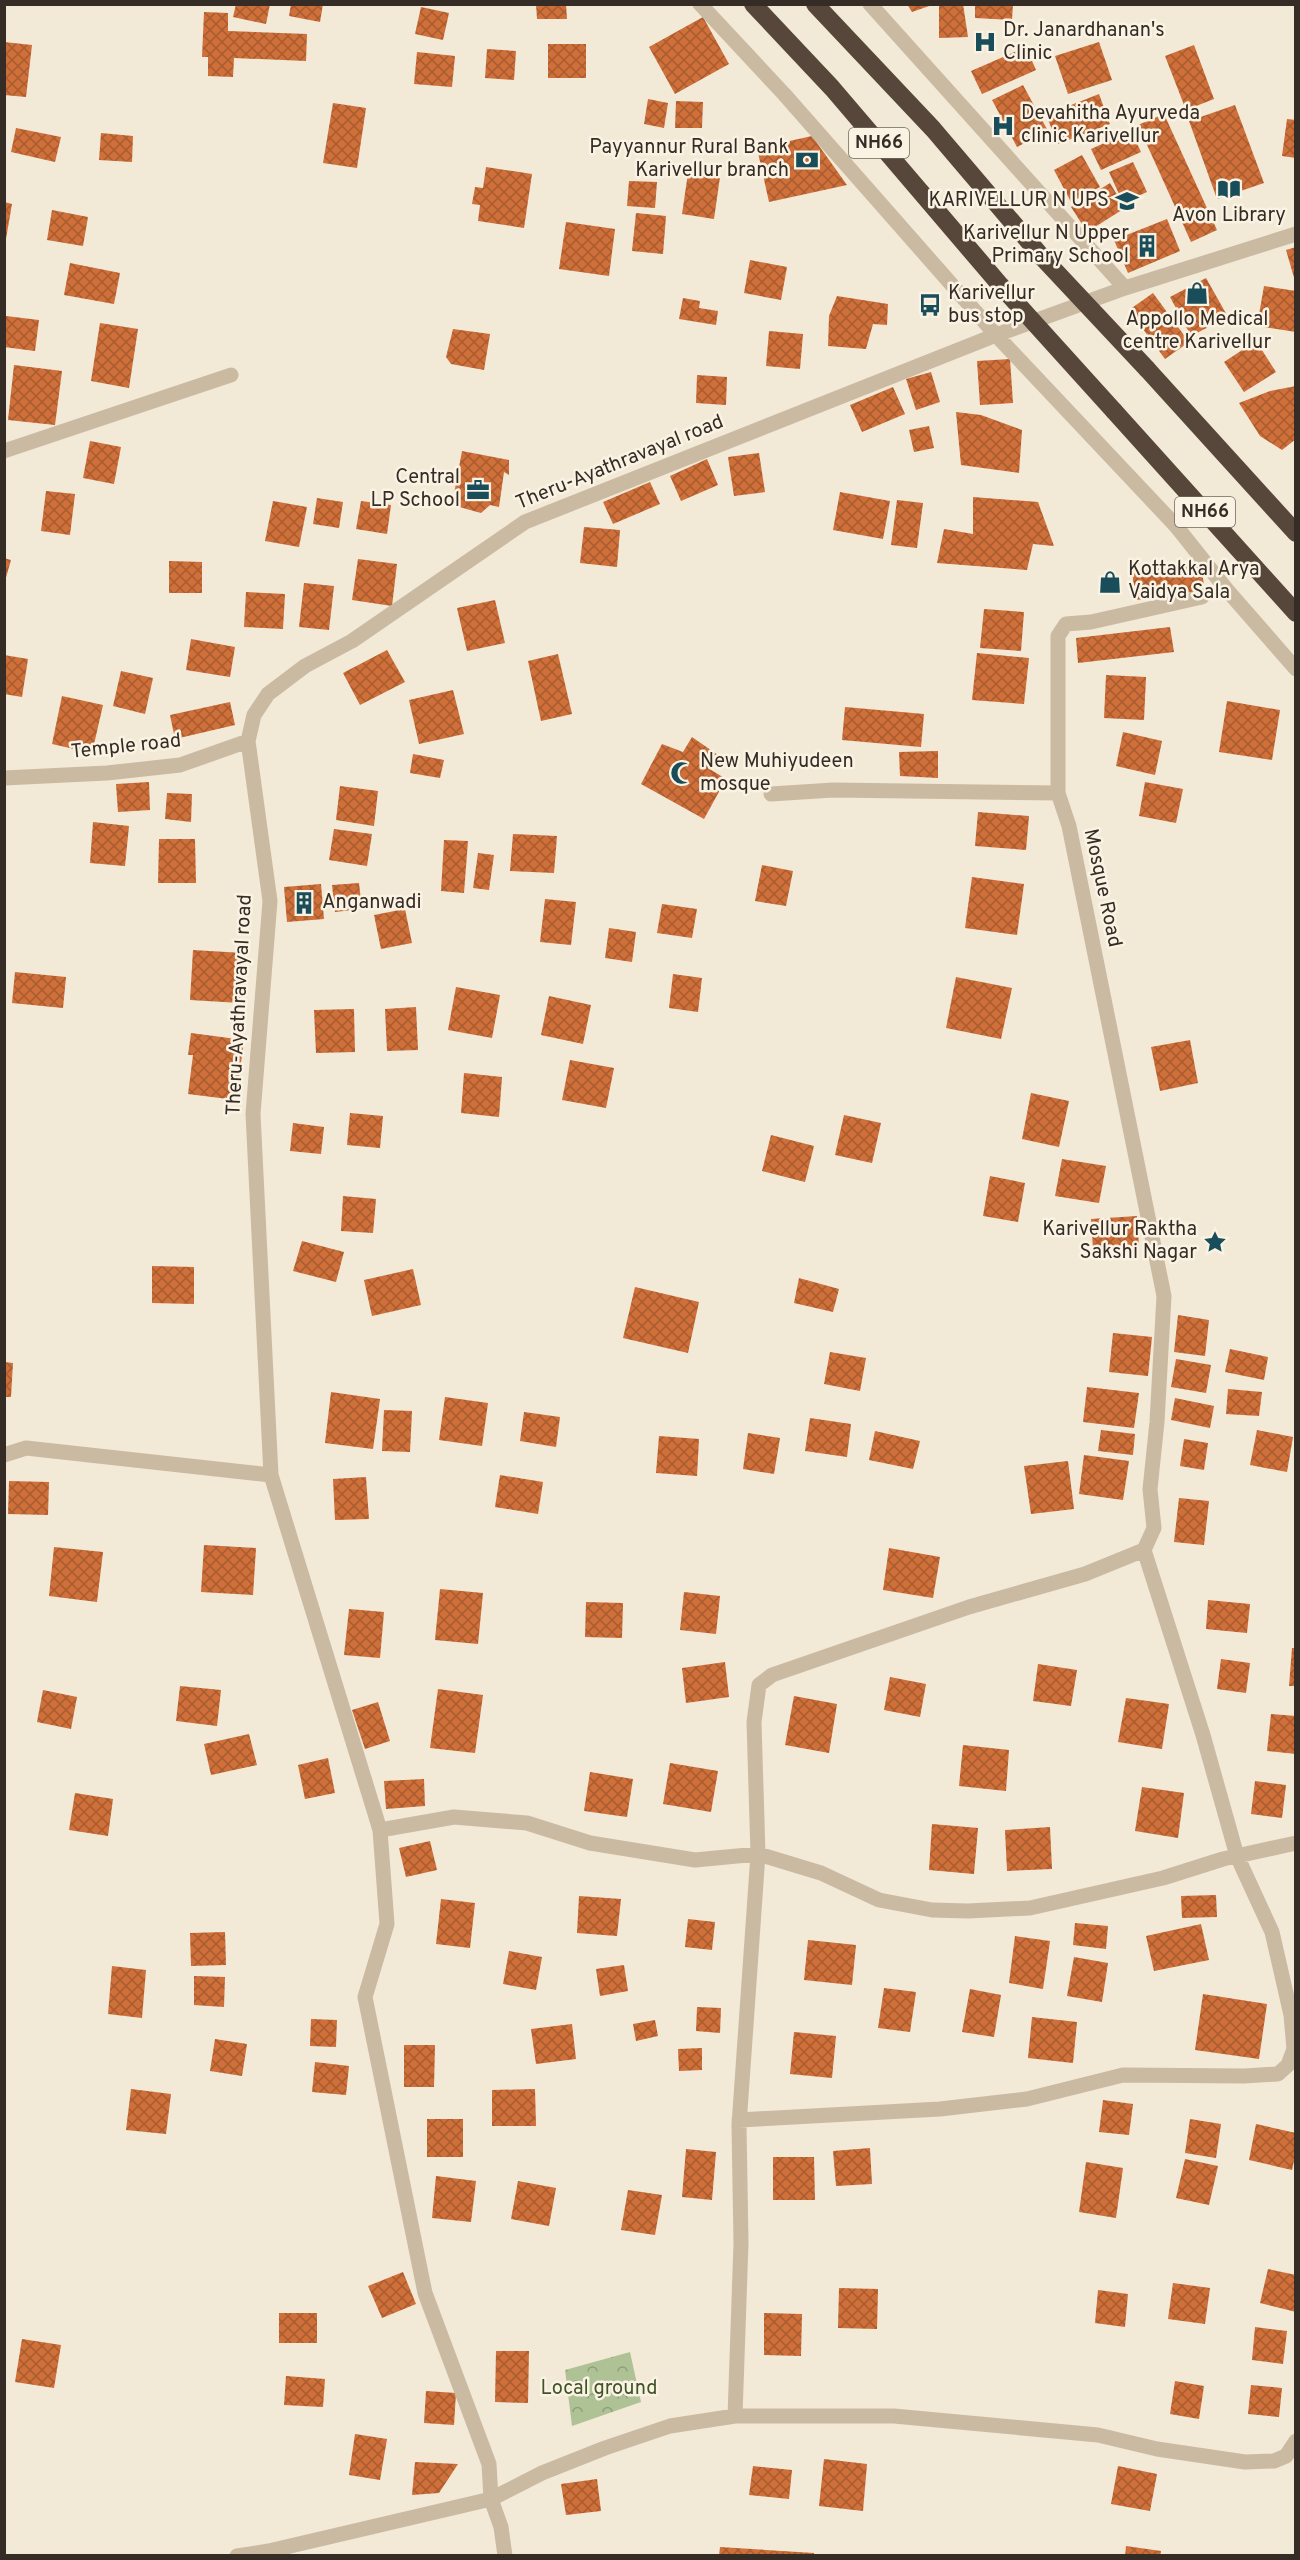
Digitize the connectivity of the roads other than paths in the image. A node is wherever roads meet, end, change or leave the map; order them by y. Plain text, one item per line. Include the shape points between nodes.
1 (700, 4) edge
2 (753, 4) edge
3 (815, 4) edge
4 (870, 4) edge
5 (1296, 234) edge
6 (1125, 288) junction
7 (996, 335) junction
8 (231, 375) dead end
9 (4, 451) edge
10 (1296, 533) edge
11 (1202, 597) dead end
12 (1296, 614) edge
13 (1296, 669) edge
14 (248, 741) junction
15 (4, 778) edge
16 (1058, 793) junction
17 (771, 794) dead end
18 (4, 1455) edge
19 (271, 1475) junction
20 (1144, 1550) junction
21 (380, 1830) junction
22 (1296, 1843) edge
23 (758, 1854) junction
24 (1237, 1856) junction
25 (740, 2120) junction
26 (735, 2416) junction
27 (1296, 2441) edge
28 (491, 2499) junction
29 (237, 2556) edge
30 (505, 2556) edge

1 - 7 street
2 - 12 highway, NH66, bridge via 832,88 1001,285
3 - 10 highway, NH66, bridge via 933,129 1042,257
4 - 6 street
5 - 6 street, Theru-Ayathravayal road
6 - 7 street, Theru-Ayathravayal road
7 - 13 street via 1176,526
7 - 14 street, Theru-Ayathravayal road via 525,522 268,694 254,715
8 - 9 street
11 - 16 street, Mosque Road via 1066,624 1058,636
14 - 15 street, Temple road via 180,765
14 - 19 street, Theru-Ayathravayal road via 270,901 253,1114
16 - 17 street via 833,790
16 - 20 street, Mosque Road via 1069,826 1164,1296 1150,1489 1154,1528
18 - 19 street via 26,1448
19 - 21 street, Theru-Ayathravayal road
20 - 23 street via 1085,1574 969,1607 772,1675 759,1685 754,1722
20 - 24 street
21 - 23 street via 454,1817 527,1823 590,1843 695,1860
21 - 28 street, Theru-Ayathravayal road via 387,1924 364,1997 425,2293 489,2464
22 - 24 street
23 - 24 street via 822,1873 879,1900 932,1910 968,1911 1030,1908 1163,1878
23 - 25 street
24 - 25 street via 1272,1932 1291,2015 1294,2049 1288,2065 1278,2074 1123,2075 1027,2099 940,2109
25 - 26 street via 741,2242
26 - 27 street via 894,2416 1098,2435 1157,2449 1245,2462 1274,2461 1286,2456
26 - 28 street via 670,2426 542,2473
28 - 29 street
28 - 30 street, Theru-Ayathravayal road via 501,2527

